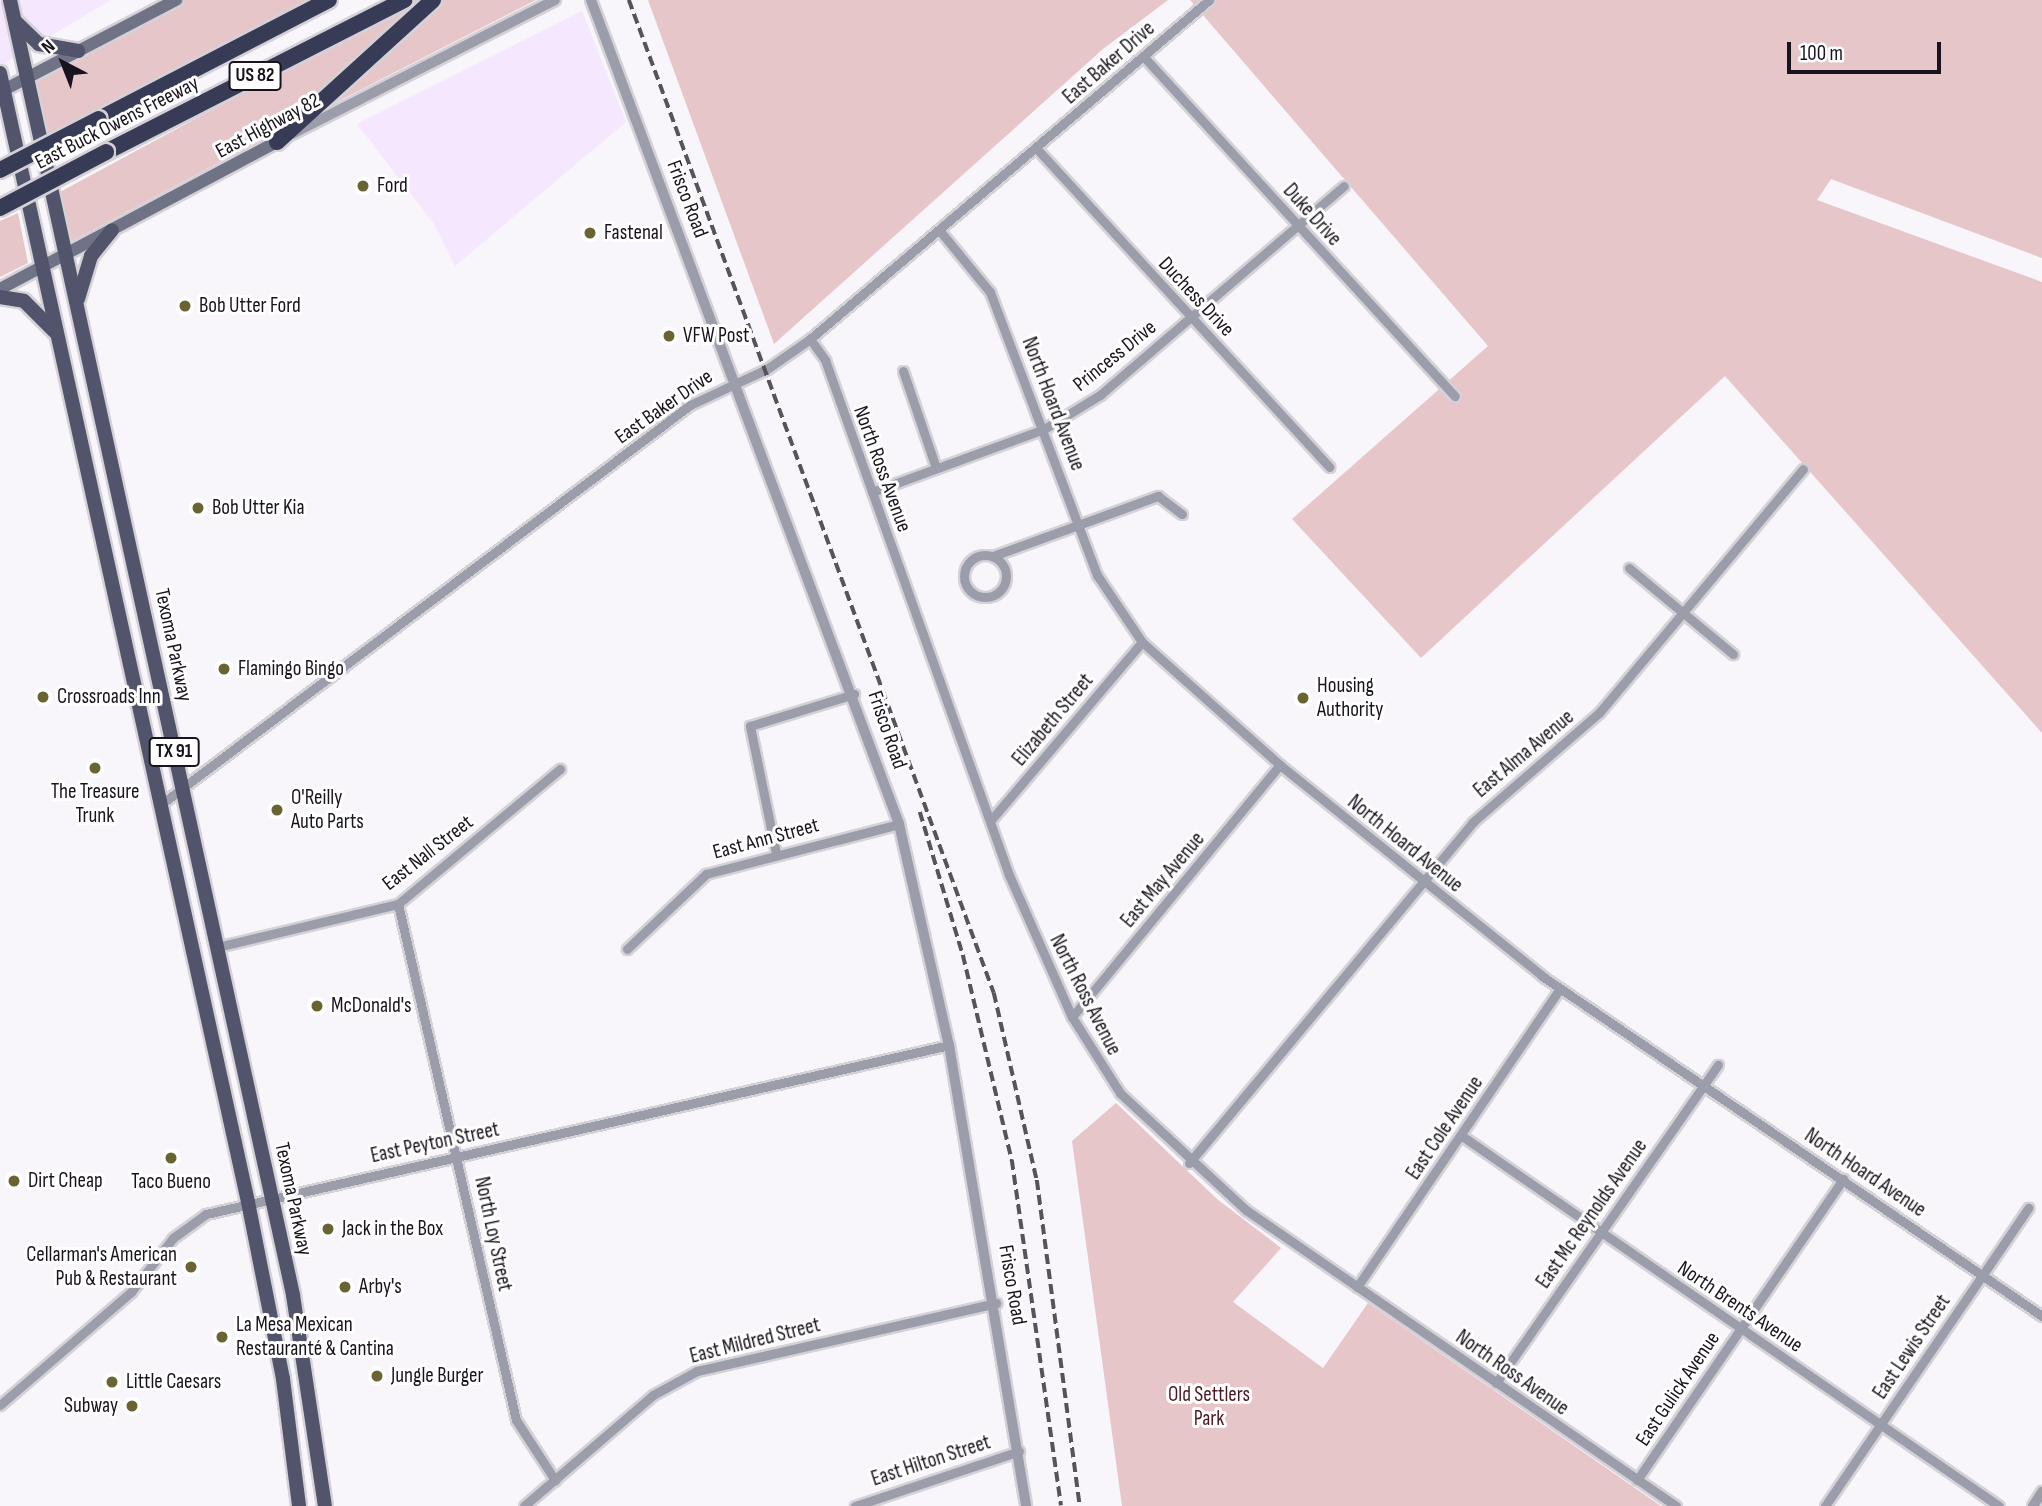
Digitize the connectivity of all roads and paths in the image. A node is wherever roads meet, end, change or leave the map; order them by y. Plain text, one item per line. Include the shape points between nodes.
1 (10, 0) edge
2 (176, 0) edge
3 (328, 0) edge
4 (404, 0) edge
5 (433, 0) edge
6 (555, 0) edge
7 (591, 0) edge
8 (1209, 0) edge
9 (15, 20) junction
10 (78, 51) junction
11 (1144, 57) junction
12 (0, 73) edge
13 (26, 77) junction
14 (2, 91) edge
15 (277, 142) junction
16 (1037, 149) junction
17 (0, 170) edge
18 (1344, 186) dead end
19 (0, 208) edge
20 (1297, 225) junction
21 (112, 230) junction
22 (940, 231) junction
23 (66, 254) junction
24 (42, 266) junction
25 (0, 289) edge
26 (0, 297) edge
27 (77, 303) junction
28 (1190, 316) junction
29 (57, 335) junction
30 (810, 339) junction
31 (903, 371) dead end
32 (736, 380) junction
33 (1455, 396) dead end
34 (1044, 429) junction
35 (1329, 467) dead end
36 (936, 468) junction
37 (1803, 469) dead end
38 (872, 492) junction
39 (1182, 514) dead end
40 (1079, 522) junction
41 (993, 556) junction
42 (1629, 568) dead end
43 (1683, 613) junction
44 (1142, 642) junction
45 (1733, 654) dead end
46 (854, 694) junction
47 (1280, 765) junction
48 (560, 769) dead end
49 (183, 791) junction
50 (160, 805) junction
51 (990, 820) junction
52 (900, 824) junction
53 (776, 853) junction
54 (1424, 881) junction
55 (398, 904) junction
56 (217, 947) junction
57 (627, 948) dead end
58 (1560, 988) junction
59 (1072, 1017) junction
60 (949, 1045) junction
61 (1718, 1065) dead end
62 (1704, 1084) junction
63 (1462, 1136) junction
64 (458, 1156) junction
65 (1189, 1163) junction
66 (1843, 1179) junction
67 (271, 1197) junction
68 (247, 1202) junction
69 (2028, 1208) dead end
70 (1600, 1232) junction
71 (1981, 1274) junction
72 (1357, 1287) junction
73 (996, 1303) junction
74 (2042, 1316) edge
75 (1740, 1329) junction
76 (1496, 1383) junction
77 (0, 1405) edge
78 (1881, 1424) junction
79 (1019, 1451) junction
80 (555, 1480) junction
81 (1637, 1480) junction
82 (2042, 1492) edge
83 (299, 1506) edge
84 (325, 1506) edge
85 (524, 1506) edge
86 (855, 1506) edge
87 (1026, 1506) edge
88 (1676, 1506) edge
89 (1825, 1506) edge
90 (1999, 1506) edge
91 (2033, 1506) edge

1 - 9 main road, Texoma Parkway / TX 91
2 - 10 main road
3 - 17 highway, East Buck Owens Freeway / US 82, bridge
4 - 19 highway, East Buck Owens Freeway / US 82, bridge
5 - 15 highway
6 - 15 street, East Highway 82
7 - 32 street, Frisco Road
8 - 11 street, East Baker Drive
9 - 10 main road via 39,44
9 - 13 main road, Texoma Parkway / TX 91
10 - 13 main road
11 - 16 street, East Baker Drive
11 - 20 street, Duke Drive
12 - 14 main road, TX 91
13 - 14 main road
13 - 23 main road, Texoma Parkway / TX 91
14 - 24 main road, TX 91
15 - 21 main road, East Highway 82
16 - 22 street, East Baker Drive
16 - 28 street, Duchess Drive
18 - 20 street, Princess Drive
20 - 28 street, Princess Drive
20 - 33 street, Duke Drive
21 - 23 main road, East Highway 82
21 - 27 main road via 91,256
22 - 30 street, East Baker Drive
22 - 34 street, North Hoard Avenue via 990,292
23 - 24 main road, East Highway 82
23 - 27 main road, Texoma Parkway / TX 91
24 - 25 main road, East Highway 82
24 - 29 main road, TX 91
26 - 29 main road via 24,301
27 - 49 main road, Texoma Parkway / TX 91
28 - 34 street, Princess Drive via 1100,395
28 - 35 street, Duchess Drive
29 - 50 main road, TX 91
30 - 32 street, East Baker Drive via 767,369
30 - 38 street, North Ross Avenue via 825,360
31 - 36 street
32 - 46 street, Frisco Road
32 - 49 street, East Baker Drive via 690,405
34 - 36 street, Princess Drive
34 - 40 street, North Hoard Avenue
36 - 38 street, Princess Drive
37 - 43 street, East Alma Avenue
38 - 51 street, North Ross Avenue
39 - 40 street via 1158,496
40 - 41 street
40 - 44 street, North Hoard Avenue via 1097,575
41 - 41 street via 1004,566 1003,587 991,596 977,595 967,587 966,568 980,555
42 - 43 street
43 - 45 street
43 - 54 street, East Alma Avenue via 1599,713 1508,786
44 - 47 street, North Hoard Avenue
44 - 51 street, Elizabeth Street
46 - 52 street, Frisco Road
46 - 53 street via 751,726
47 - 54 street, North Hoard Avenue
47 - 59 street, East May Avenue
48 - 55 street, East Nall Street
49 - 50 street, East Baker Drive
49 - 56 main road, Texoma Parkway / TX 91
50 - 68 main road, TX 91
51 - 59 street, North Ross Avenue
52 - 53 street, East Ann Street
52 - 60 street, Frisco Road
53 - 57 street, East Ann Street via 706,874
54 - 58 street, North Hoard Avenue
54 - 65 street, East Alma Avenue
55 - 56 street, East Nall Street
55 - 64 street, North Loy Street
56 - 67 main road, Texoma Parkway / TX 91
58 - 62 street, North Hoard Avenue
58 - 63 street, East Cole Avenue
59 - 65 street, North Ross Avenue via 1120,1093
60 - 64 street, East Peyton Street
60 - 73 street, Frisco Road
61 - 62 street, East Mc Reynolds Avenue
62 - 66 street, North Hoard Avenue
62 - 70 street, East Mc Reynolds Avenue
63 - 70 street, North Brents Avenue
63 - 72 street, East Cole Avenue
64 - 67 street, East Peyton Street
64 - 80 street, North Loy Street via 516,1420
65 - 72 street, North Ross Avenue
66 - 71 street, North Hoard Avenue
66 - 75 street, East Gulick Avenue
67 - 68 street, East Peyton Street
67 - 84 main road, Texoma Parkway / TX 91 via 309,1377
68 - 77 street, East Peyton Street via 190,1222 131,1293
68 - 83 main road, TX 91 via 283,1379
69 - 71 street, East Lewis Street
70 - 75 street, North Brents Avenue
70 - 76 street, East Mc Reynolds Avenue
71 - 74 street, North Hoard Avenue
71 - 78 street, East Lewis Street
72 - 76 street, North Ross Avenue
73 - 79 street, Frisco Road
73 - 80 street, East Mildred Street via 697,1371 653,1395
75 - 78 street, North Brents Avenue
75 - 81 street, East Gulick Avenue
76 - 81 street, North Ross Avenue
78 - 89 street, East Lewis Street
78 - 90 street, North Brents Avenue
79 - 86 street, East Hilton Street
79 - 87 street, Frisco Road
80 - 85 street, East Mildred Street
81 - 88 street, North Ross Avenue
82 - 91 street

